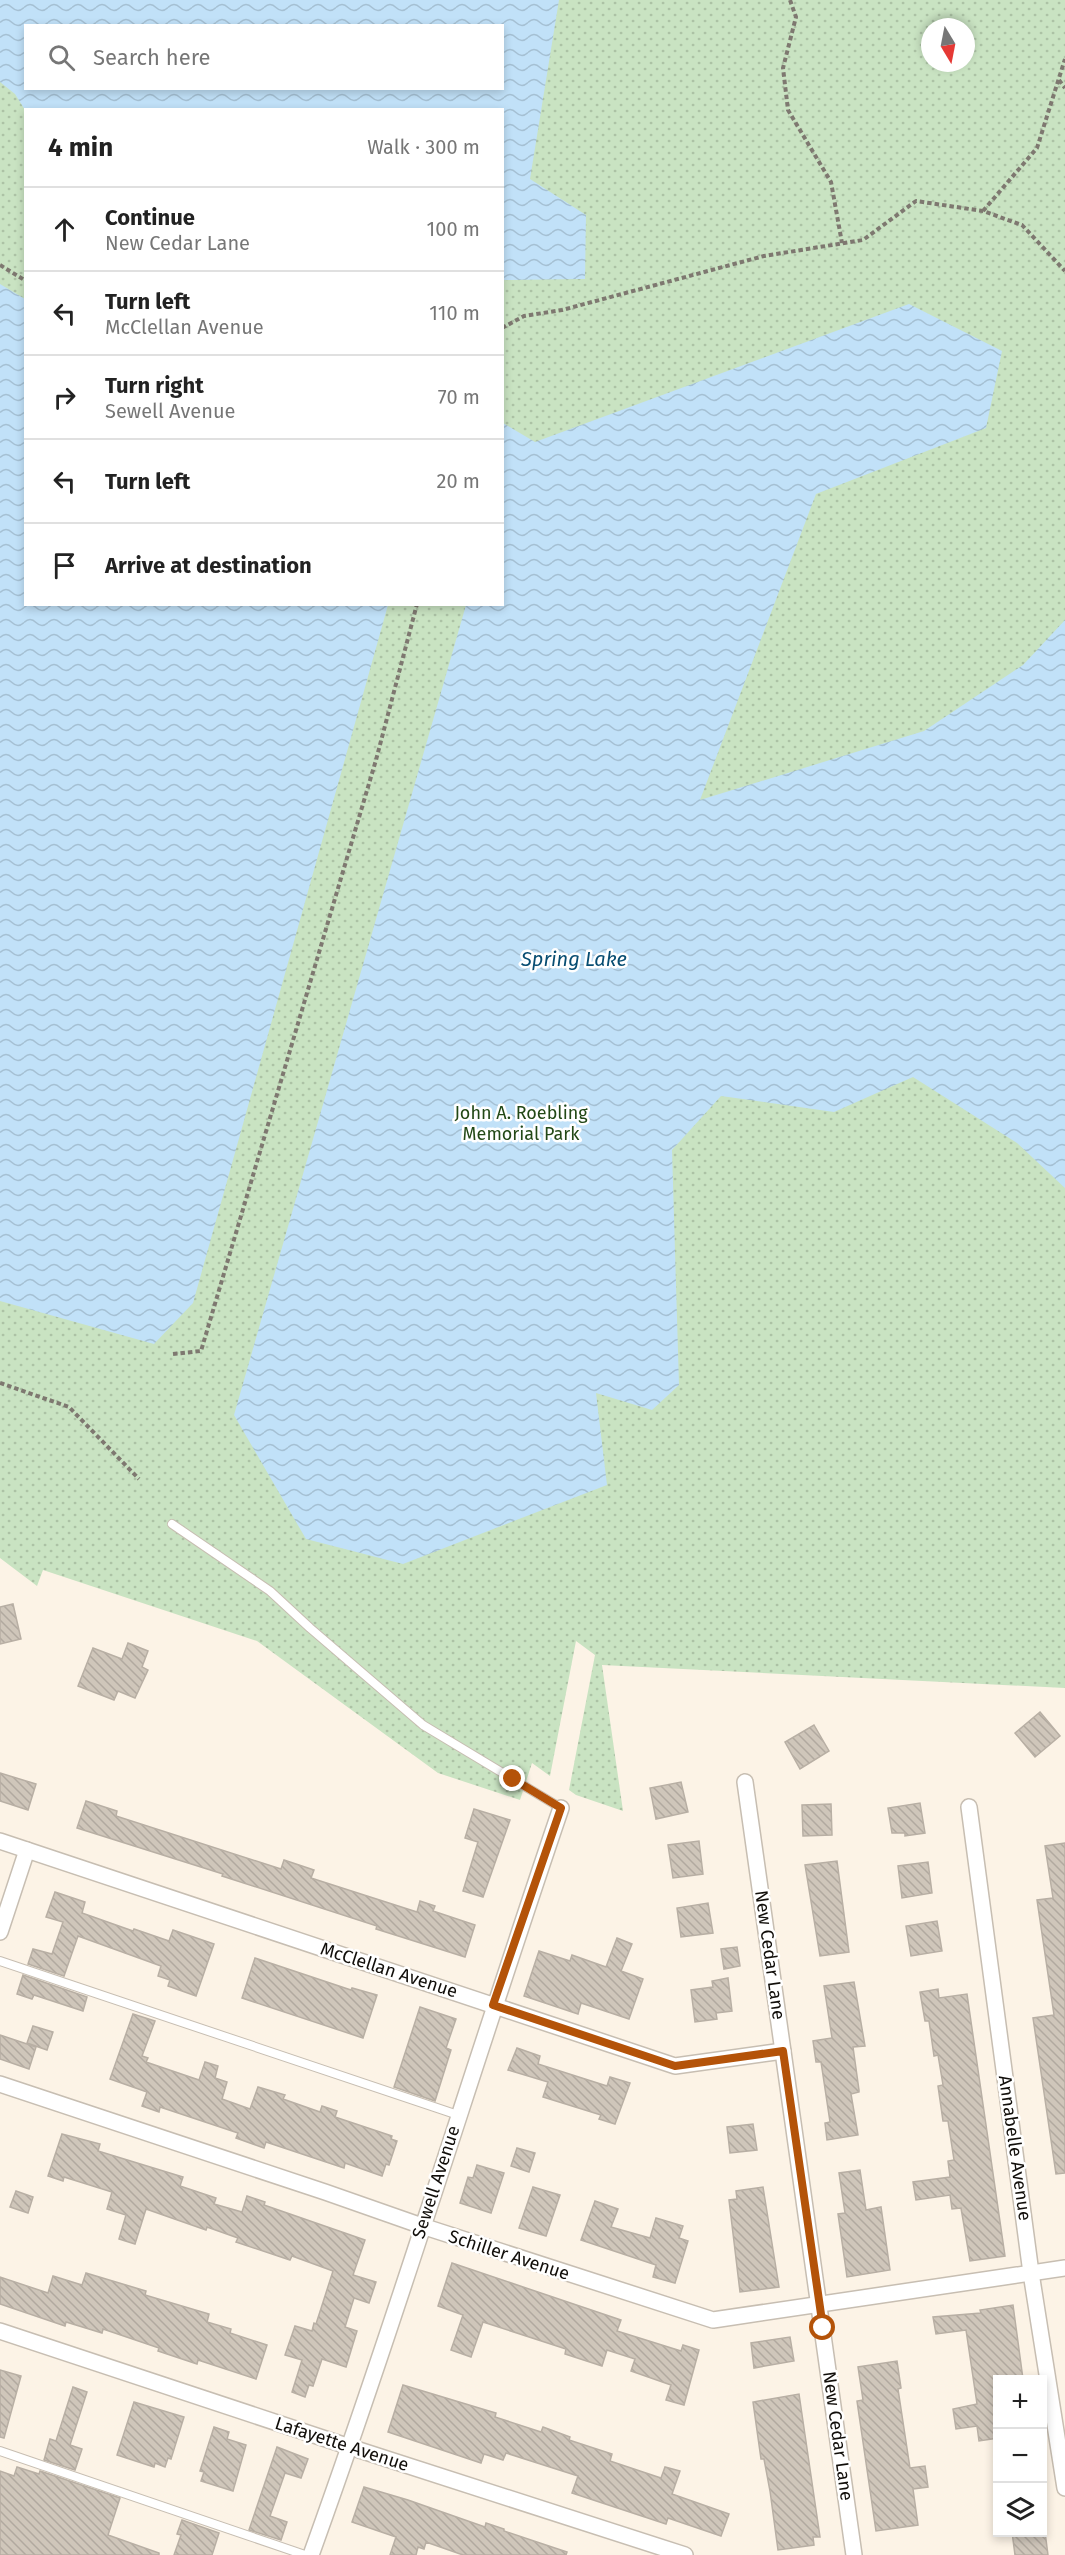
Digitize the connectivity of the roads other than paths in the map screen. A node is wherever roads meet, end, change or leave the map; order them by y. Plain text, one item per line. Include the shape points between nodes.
1 (172, 1524) dead end
2 (746, 1782) dead end
3 (969, 1807) dead end
4 (561, 1808) joint
5 (0, 1841) edge
6 (27, 1850) junction
7 (0, 1932) edge
8 (0, 1961) edge
9 (493, 2005) junction
10 (783, 2051) junction
11 (0, 2084) edge
12 (458, 2115) junction
13 (422, 2226) junction
14 (1065, 2268) edge
15 (1031, 2273) junction
16 (820, 2304) junction
17 (0, 2331) edge
18 (350, 2447) junction
19 (0, 2451) edge
20 (1065, 2488) edge
21 (305, 2555) edge
22 (311, 2555) edge
23 (685, 2555) edge
24 (854, 2555) edge

1 - 4 lane via 270,1591 423,1725
2 - 10 street, New Cedar Lane
3 - 15 street, Annabelle Avenue
4 - 9 street, Sewell Avenue
5 - 6 street, McClellan Avenue
6 - 7 street
6 - 9 street, McClellan Avenue
8 - 12 lane
9 - 10 street, McClellan Avenue via 675,2066
9 - 12 street, Sewell Avenue
10 - 16 street, New Cedar Lane
11 - 13 street, Schiller Avenue
12 - 13 street, Sewell Avenue
13 - 16 street, Schiller Avenue via 713,2320
13 - 18 street, Sewell Avenue
14 - 15 street, Schiller Avenue
15 - 16 street, Schiller Avenue
15 - 20 street, Annabelle Avenue
16 - 24 street, New Cedar Lane
17 - 18 street, Lafayette Avenue
18 - 22 street, Sewell Avenue
18 - 23 street, Lafayette Avenue
19 - 21 lane

